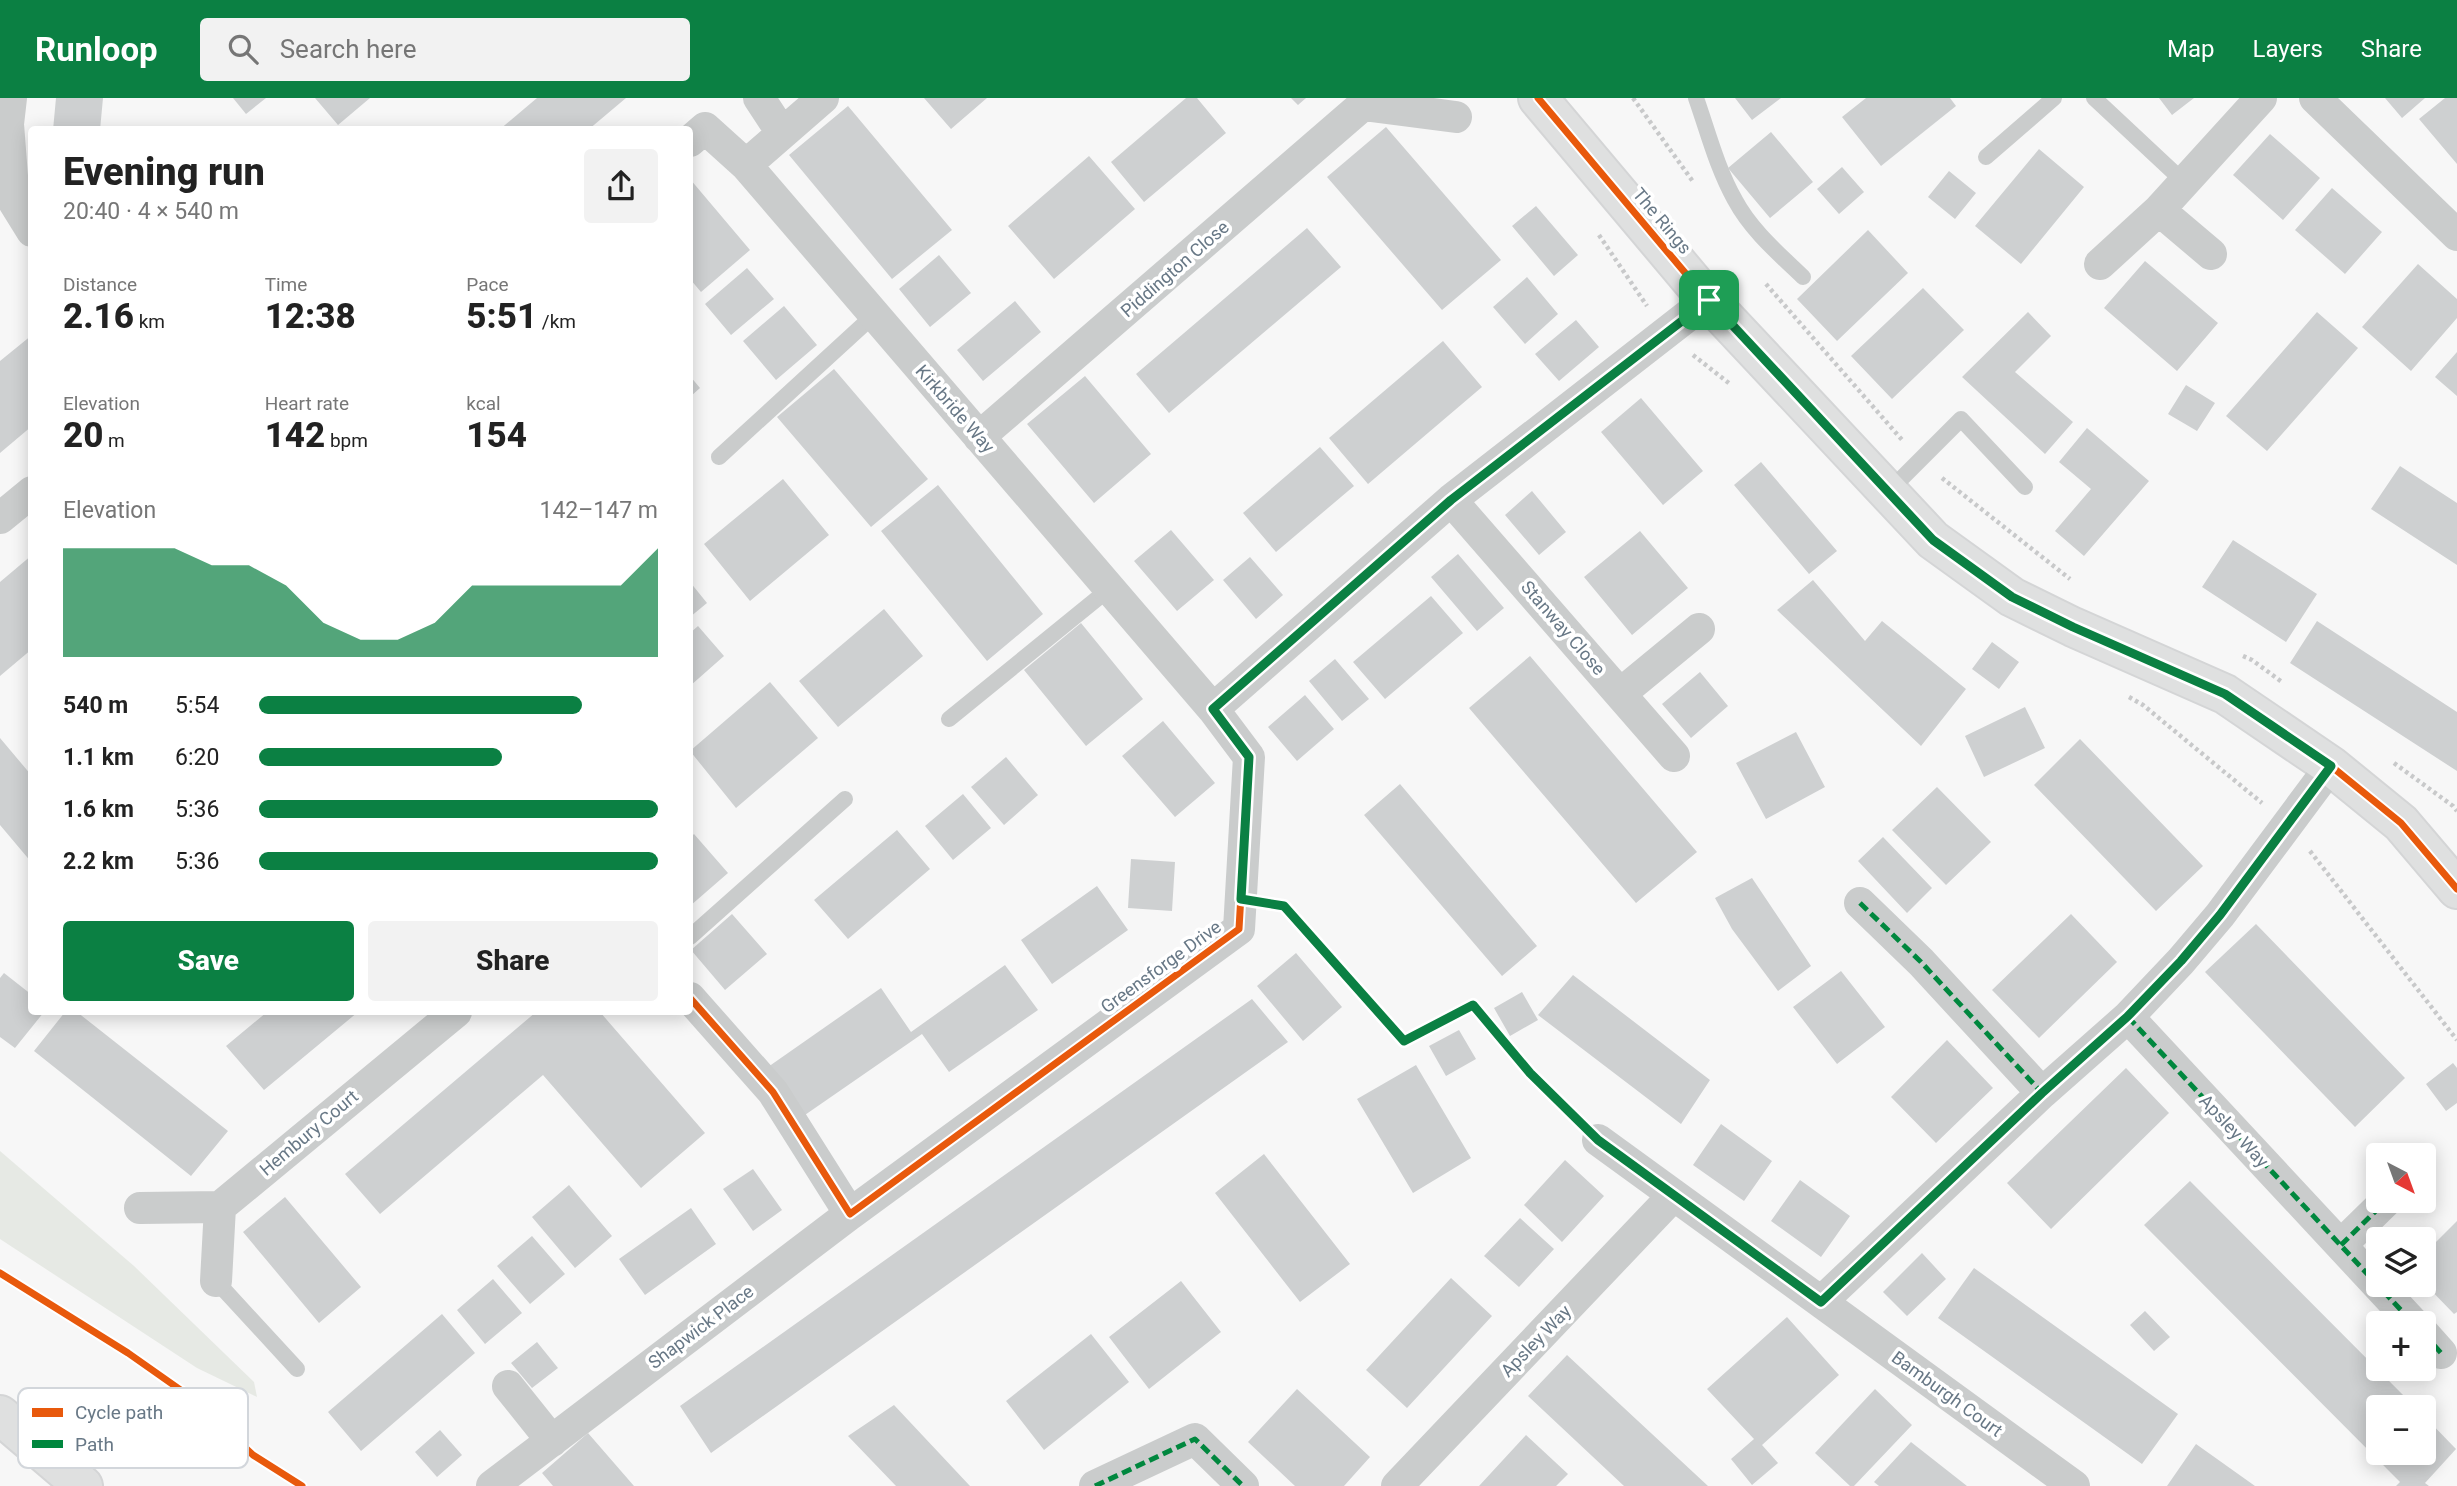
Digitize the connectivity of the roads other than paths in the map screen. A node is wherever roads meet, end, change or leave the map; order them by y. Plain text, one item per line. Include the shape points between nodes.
1 (11, 98) edge
2 (759, 98) edge
3 (823, 98) edge
4 (1696, 98) edge
5 (2054, 98) edge
6 (2094, 98) edge
7 (2261, 98) edge
8 (2315, 98) edge
9 (1547, 101) edge
10 (1364, 102) edge
11 (1456, 117) dead end
12 (782, 133) junction
13 (693, 138) edge
14 (1986, 156) dead end
15 (746, 165) junction
16 (2184, 182) junction
17 (2159, 209) junction
18 (28, 225) edge
19 (2457, 235) edge
20 (2211, 254) dead end
21 (2100, 264) dead end
22 (1803, 277) dead end
23 (1709, 300) junction
24 (874, 315) junction
25 (979, 437) junction
26 (719, 457) dead end
27 (2025, 487) dead end
28 (1888, 492) junction
29 (28, 495) edge
30 (1451, 500) junction
31 (0, 518) edge
32 (1109, 589) junction
33 (1699, 629) dead end
34 (1620, 694) junction
35 (1213, 709) junction
36 (949, 719) dead end
37 (1674, 756) dead end
38 (2331, 766) junction
39 (845, 799) dead end
40 (2457, 889) edge
41 (1860, 903) dead end
42 (693, 934) edge
43 (693, 1001) edge
44 (452, 1015) edge
45 (2127, 1017) junction
46 (2042, 1093) junction
47 (1598, 1140) road end
48 (1673, 1196) junction
49 (219, 1207) junction
50 (140, 1208) dead end
51 (2373, 1213) edge
52 (850, 1214) junction
53 (2341, 1244) junction
54 (216, 1281) joint
55 (1821, 1302) junction
56 (2402, 1311) edge
57 (297, 1369) dead end
58 (508, 1386) dead end
59 (0, 1415) edge
60 (18, 1430) edge
61 (552, 1441) junction
62 (62, 1468) edge
63 (83, 1486) edge
64 (492, 1486) edge
65 (1096, 1486) edge
66 (1243, 1486) edge
67 (1397, 1486) edge
68 (2074, 1486) edge

1 - 18 street via 8,124 14,202
2 - 12 street
3 - 12 street
4 - 22 lane via 1735,201 1761,237
5 - 14 lane
6 - 16 lane
7 - 16 street
8 - 19 street
9 - 23 street, The Rings
10 - 11 street
10 - 25 street, Piddington Close
12 - 15 street
13 - 15 street, Kirkbride Way via 705,128
15 - 24 street, Kirkbride Way
16 - 17 street
17 - 20 street
17 - 21 street
23 - 28 street, The Rings
23 - 30 street
24 - 25 street, Kirkbride Way
24 - 26 lane
25 - 32 street, Kirkbride Way
27 - 28 lane via 1961,419
28 - 38 street, The Rings via 1933,540 2012,597 2225,694
29 - 31 street
30 - 34 street, Stanway Close
30 - 35 street
32 - 35 street, Kirkbride Way
32 - 36 lane
33 - 34 street
34 - 37 street, Stanway Close
35 - 52 street, Greensforge Drive via 1249,757 1239,929
38 - 40 street, The Rings via 2401,823
38 - 45 street via 2220,915
39 - 42 lane
41 - 46 street
43 - 52 street via 773,1092
44 - 49 street, Hembury Court
45 - 46 street
45 - 53 street, Apsley Way
46 - 55 street
47 - 48 street
48 - 55 street
48 - 67 street, Apsley Way
49 - 50 street
49 - 54 street
51 - 53 street
52 - 61 street, Shapwick Place
53 - 56 street, Apsley Way
54 - 57 lane
55 - 68 street, Bamburgh Court
58 - 61 street
59 - 60 street
61 - 64 street, Shapwick Place
62 - 63 street
65 - 66 street via 1195,1438

